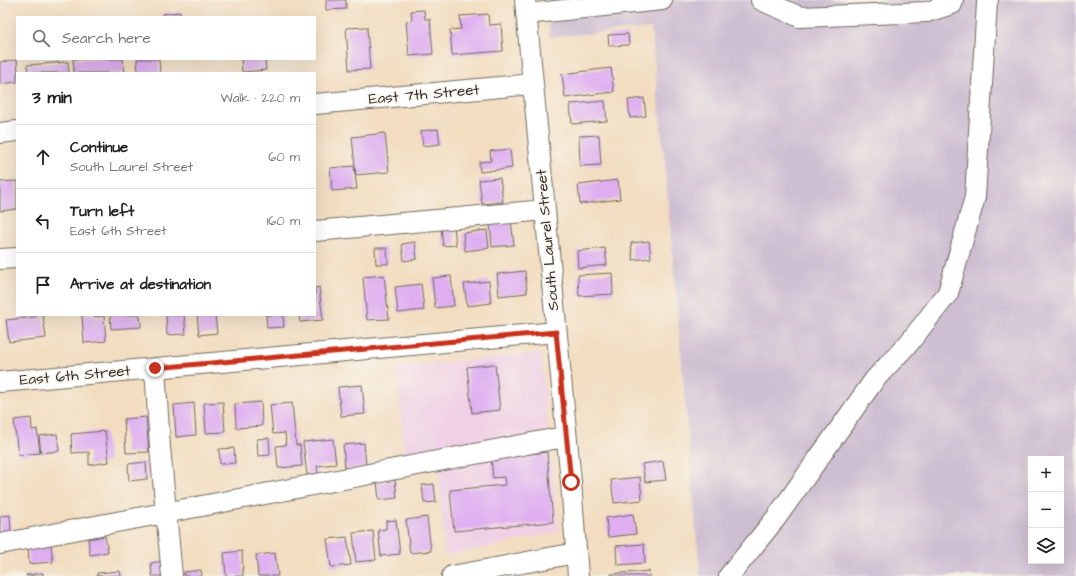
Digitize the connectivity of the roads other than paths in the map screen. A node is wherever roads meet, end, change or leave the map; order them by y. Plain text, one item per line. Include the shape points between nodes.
1 (662, 0) edge
2 (761, 0) edge
3 (953, 0) edge
4 (988, 0) edge
5 (641, 1) edge
6 (525, 7) edge
7 (855, 8) edge
8 (533, 84) junction
9 (316, 104) edge
10 (16, 131) edge
11 (0, 133) edge
12 (544, 210) junction
13 (316, 231) edge
14 (16, 258) edge
15 (0, 259) edge
16 (556, 332) junction
17 (155, 368) junction
18 (0, 382) edge
19 (566, 438) junction
20 (167, 513) junction
21 (0, 544) edge
22 (576, 553) junction
23 (172, 576) edge
24 (452, 576) edge
25 (578, 576) edge
26 (729, 576) edge

1 - 5 street
2 - 7 street via 800,17
3 - 7 street via 952,4 927,12
4 - 26 street via 975,197 948,294 908,344 875,379 776,518
5 - 6 street
6 - 8 street, South Laurel Street
8 - 9 street, East 7th Street
8 - 12 street, South Laurel Street
10 - 11 street
12 - 13 street
12 - 16 street, South Laurel Street
14 - 15 street
16 - 17 street, East 6th Street
16 - 19 street, South Laurel Street
17 - 18 street, East 6th Street
17 - 20 street
19 - 20 street
19 - 22 street, South Laurel Street
20 - 21 street
20 - 23 street
22 - 24 street
22 - 25 street, South Laurel Street

